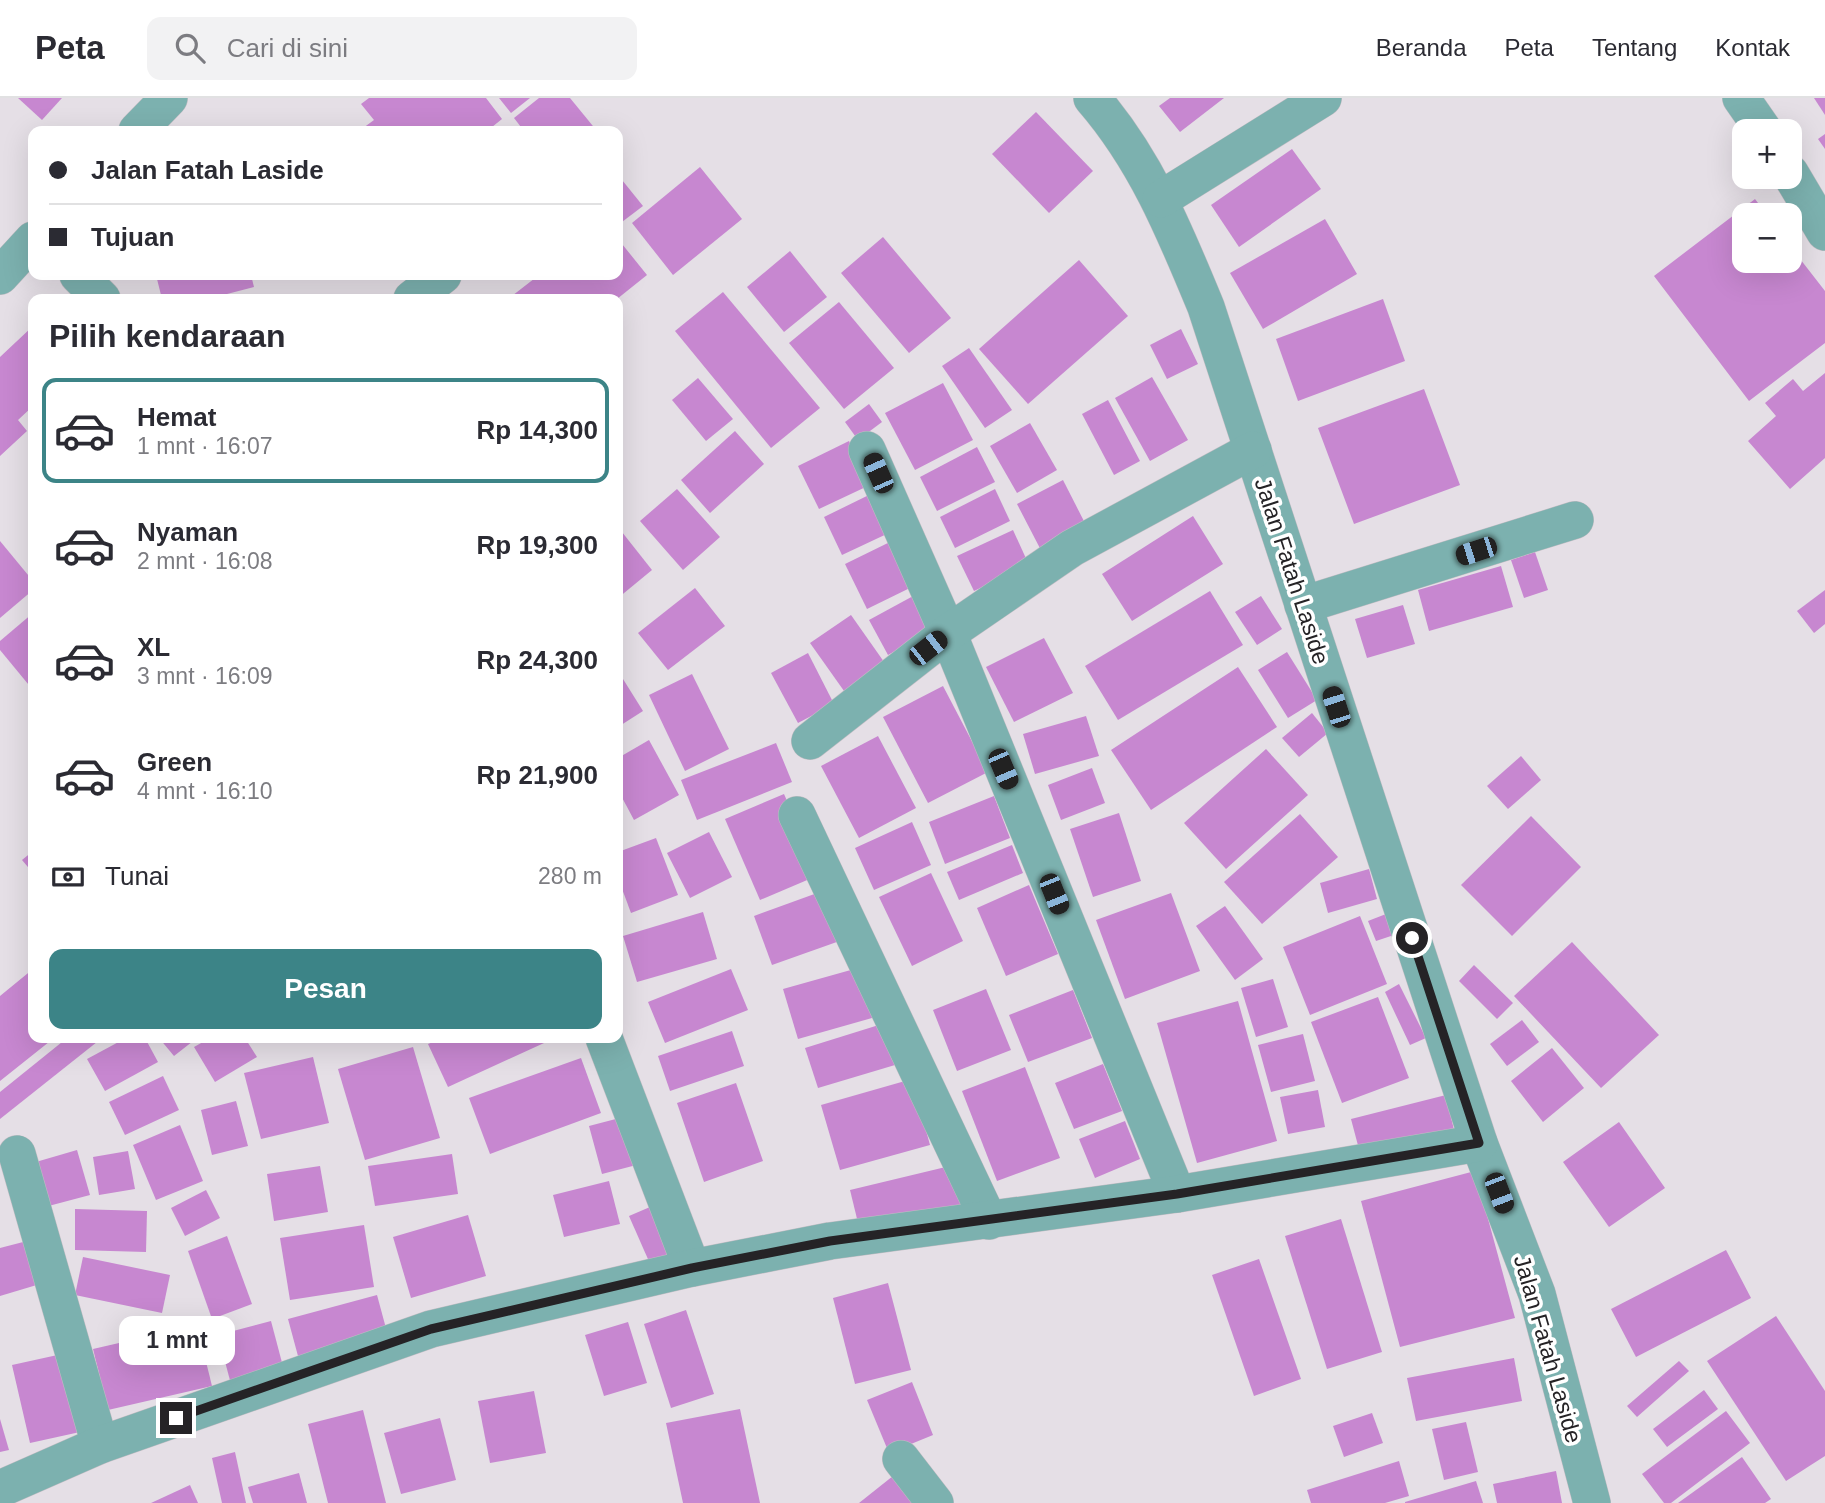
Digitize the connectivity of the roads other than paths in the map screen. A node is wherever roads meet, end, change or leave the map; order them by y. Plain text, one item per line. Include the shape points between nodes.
1 (169, 98) edge
2 (1091, 98) edge
3 (1323, 98) edge
4 (1741, 98) edge
5 (1756, 119) edge
6 (142, 126) edge
7 (1799, 189) edge
8 (1161, 199) junction
9 (1825, 232) edge
10 (28, 245) edge
11 (0, 275) edge
12 (83, 280) edge
13 (437, 280) edge
14 (97, 294) edge
15 (418, 294) edge
16 (867, 450) dead end
17 (1252, 450) junction
18 (1575, 520) dead end
19 (1303, 605) junction
20 (948, 633) junction
21 (810, 741) dead end
22 (797, 815) dead end
23 (606, 1043) edge
24 (1479, 1143) junction
25 (17, 1154) dead end
26 (1177, 1194) junction
27 (989, 1221) junction
28 (692, 1268) junction
29 (100, 1445) junction
30 (901, 1459) dead end
31 (0, 1489) edge
32 (935, 1503) edge
33 (1592, 1503) edge

1 - 6 street
2 - 8 street, Jalan Fatah Laside via 1117,127
3 - 8 street
4 - 5 street
7 - 9 street
8 - 17 street, Jalan Fatah Laside via 1206,307
10 - 11 street
12 - 14 street
13 - 15 street
16 - 20 street
17 - 19 street, Jalan Fatah Laside
17 - 20 street via 1072,548
18 - 19 street
19 - 24 street, Jalan Fatah Laside
20 - 21 street
20 - 26 street
22 - 27 street
23 - 28 street
24 - 26 street
24 - 33 street, Jalan Fatah Laside via 1537,1294
25 - 29 street
26 - 27 street
27 - 28 street via 830,1241
28 - 29 street via 431,1329
29 - 31 street
30 - 32 street

